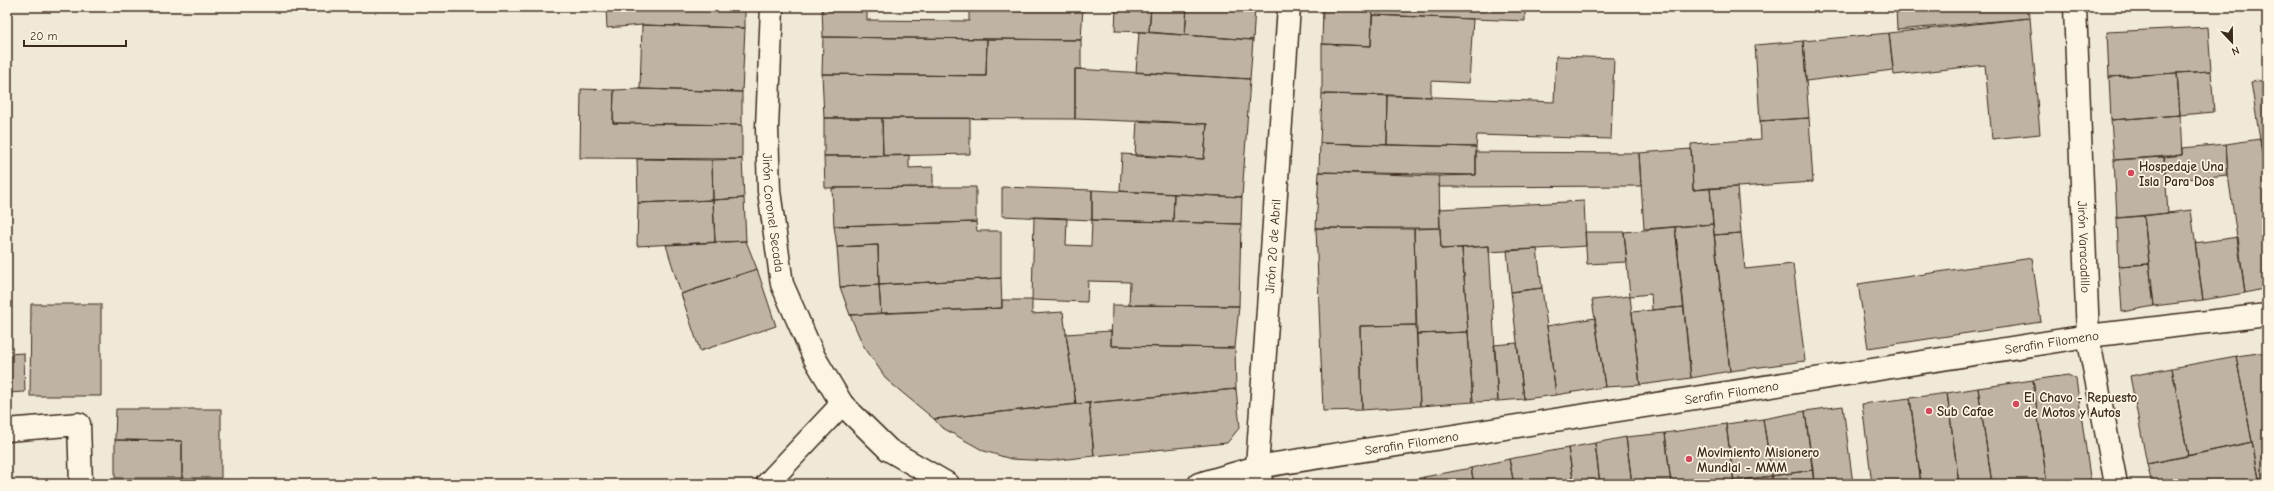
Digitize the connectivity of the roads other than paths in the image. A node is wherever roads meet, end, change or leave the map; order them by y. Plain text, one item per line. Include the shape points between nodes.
1 (772, 7) edge
2 (1289, 7) edge
3 (2075, 7) edge
4 (2267, 314) edge
5 (2088, 336) junction
6 (842, 404) junction
7 (7, 430) edge
8 (1260, 476) edge
9 (81, 484) edge
10 (767, 484) edge
11 (948, 484) edge
12 (1199, 484) edge
13 (2116, 484) edge

1 - 6 main road, Jirón Coronel Secada via 767,128 769,191 782,284 814,357
2 - 8 main road, Jirón 20 de Abril
3 - 5 main road, Jirón Varacadillo
4 - 5 main road, Serafin Filomeno
5 - 8 main road, Serafin Filomeno
5 - 13 main road, Jirón Varacadillo
6 - 10 main road
6 - 11 main road via 889,450
7 - 9 main road via 79,424
8 - 12 main road, Serafin Filomeno

